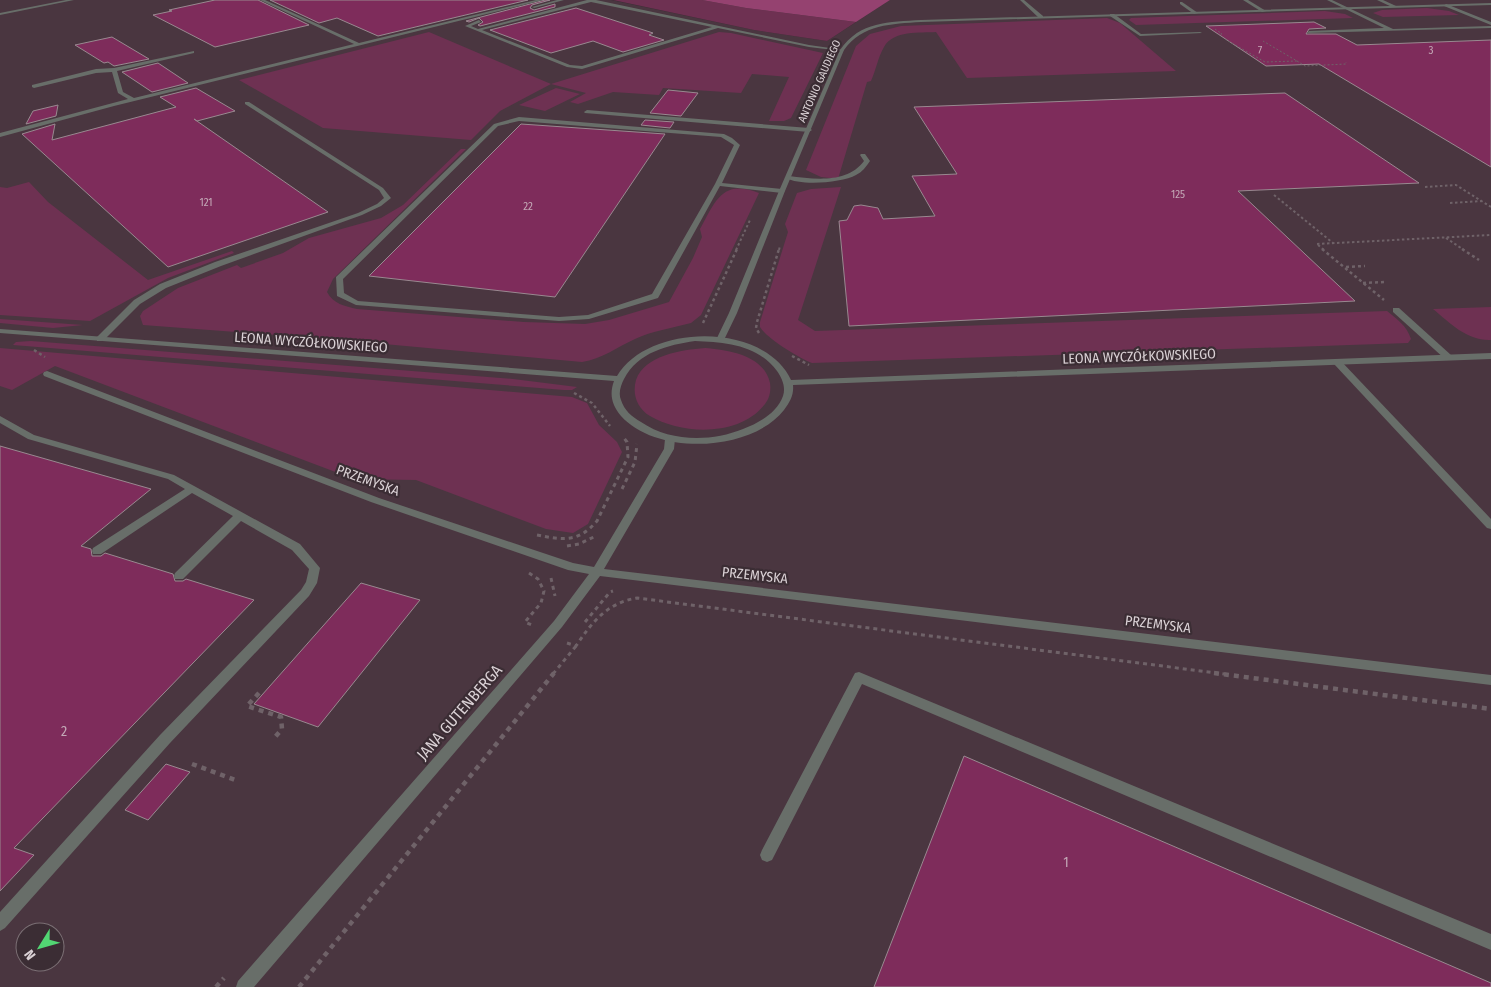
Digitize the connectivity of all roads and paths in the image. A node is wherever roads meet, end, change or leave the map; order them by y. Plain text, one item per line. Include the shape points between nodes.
1 (72, 0) edge
2 (262, 0) edge
3 (541, 0) edge
4 (562, 0) edge
5 (591, 0) edge
6 (1022, 0) edge
7 (1245, 0) edge
8 (1329, 0) edge
9 (1380, 0) edge
10 (1181, 3) dead end
11 (1491, 4) edge
12 (1446, 5) junction
13 (1394, 6) junction
14 (1345, 8) junction
15 (1264, 11) junction
16 (645, 12) junction
17 (1196, 13) junction
18 (0, 14) edge
19 (636, 14) dead end
20 (1112, 15) junction
21 (1041, 17) junction
22 (1491, 26) edge
23 (717, 27) junction
24 (1389, 29) junction
25 (478, 30) junction
26 (1309, 32) dead end
27 (1200, 33) dead end
28 (1225, 39) dead end
29 (1263, 41) dead end
30 (359, 45) junction
31 (842, 50) junction
32 (192, 52) dead end
33 (1297, 61) junction
34 (1346, 62) dead end
35 (1331, 64) dead end
36 (1336, 64) junction
37 (114, 70) junction
38 (34, 86) dead end
39 (133, 100) junction
40 (247, 103) dead end
41 (588, 112) dead end
42 (809, 130) junction
43 (0, 134) edge
44 (863, 155) dead end
45 (788, 178) junction
46 (718, 184) junction
47 (1425, 187) dead end
48 (782, 191) junction
49 (1274, 195) dead end
50 (1482, 202) junction
51 (1450, 203) dead end
52 (1491, 207) edge
53 (752, 217) dead end
54 (1491, 235) edge
55 (1446, 238) junction
56 (781, 242) dead end
57 (1333, 244) junction
58 (1479, 260) dead end
59 (1365, 266) dead end
60 (1344, 268) junction
61 (1384, 282) dead end
62 (1363, 283) junction
63 (1396, 310) joint
64 (706, 315) dead end
65 (0, 331) edge
66 (764, 338) dead end
67 (100, 339) junction
68 (720, 340) junction
69 (31, 349) dead end
70 (41, 350) dead end
71 (790, 355) dead end
72 (1491, 356) edge
73 (1448, 357) junction
74 (1337, 362) junction
75 (814, 367) dead end
76 (47, 374) dead end
77 (620, 379) junction
78 (788, 383) junction
79 (568, 392) dead end
80 (0, 420) edge
81 (611, 428) dead end
82 (624, 437) dead end
83 (670, 439) junction
84 (634, 440) dead end
85 (192, 489) junction
86 (620, 494) dead end
87 (240, 516) junction
88 (1491, 525) edge
89 (600, 531) dead end
90 (533, 534) dead end
91 (563, 546) dead end
92 (97, 551) dead end
93 (524, 570) dead end
94 (598, 572) junction
95 (547, 574) dead end
96 (179, 576) dead end
97 (616, 591) dead end
98 (554, 601) dead end
99 (582, 625) dead end
100 (532, 626) dead end
101 (564, 642) dead end
102 (576, 646) junction
103 (1491, 680) edge
104 (259, 693) dead end
105 (1491, 709) edge
106 (275, 737) dead end
107 (192, 764) dead end
108 (238, 781) dead end
109 (767, 855) dead end
110 (0, 923) edge
111 (1491, 942) edge
112 (244, 987) edge
113 (299, 987) edge

1 - 18 street
2 - 30 street
3 - 30 street
4 - 25 street via 467,26
5 - 16 street
5 - 25 street
6 - 21 street
7 - 15 street
8 - 14 street
9 - 13 street
10 - 17 street
11 - 12 street, ANTONIO GAUDIEGO
12 - 13 street, ANTONIO GAUDIEGO
12 - 22 street
13 - 14 street, ANTONIO GAUDIEGO
14 - 15 street, ANTONIO GAUDIEGO
14 - 24 street
15 - 17 street, ANTONIO GAUDIEGO
16 - 19 street
16 - 23 street
17 - 20 street, ANTONIO GAUDIEGO
20 - 21 street, ANTONIO GAUDIEGO
20 - 27 street via 1140,35
21 - 31 street, ANTONIO GAUDIEGO via 887,24 858,32
22 - 24 street
23 - 25 street via 582,68 569,66
23 - 31 street
24 - 26 street
28 - 33 path via 1265,62
29 - 33 path
30 - 39 street
31 - 42 street, ANTONIO GAUDIEGO
32 - 37 street
33 - 36 path via 1305,66
34 - 36 path
35 - 36 path
37 - 38 street via 96,71
37 - 39 street via 121,93
39 - 43 street
40 - 67 street via 381,189 388,198 360,214 163,286 137,302
41 - 42 street
42 - 45 street, ANTONIO GAUDIEGO
44 - 45 street via 867,161 857,173 812,181
45 - 48 street, ANTONIO GAUDIEGO
46 - 46 street via 655,296 588,317 559,319 356,303 340,294 339,279 496,125 506,122 519,119 722,135 737,145
46 - 48 street
47 - 50 path via 1456,185
48 - 68 street, ANTONIO GAUDIEGO via 734,313
49 - 57 path
50 - 51 path
50 - 52 path
53 - 64 path
54 - 55 path
55 - 57 path
55 - 58 path
56 - 66 path via 756,328
57 - 60 path via 1317,244
59 - 60 path
60 - 62 path
61 - 62 path
62 - 63 path
63 - 73 street
65 - 67 street, LEONA WYCZÓŁKOWSKIEGO
67 - 77 street, LEONA WYCZÓŁKOWSKIEGO
68 - 77 street via 687,340 662,346 636,360
68 - 78 street via 750,346 770,358
69 - 70 path
71 - 75 path
72 - 73 street, LEONA WYCZÓŁKOWSKIEGO
73 - 74 street, LEONA WYCZÓŁKOWSKIEGO
74 - 78 street, LEONA WYCZÓŁKOWSKIEGO
74 - 88 street
76 - 94 street, PRZEMYSKA via 375,500 572,567
77 - 83 street via 616,400 626,415 642,428
78 - 83 street via 788,396 779,411 752,430 721,439
79 - 81 path via 591,400
80 - 85 street via 31,437 171,477
82 - 90 path via 628,457 591,530 569,540
83 - 94 street, JANA GUTENBERGA via 668,449
84 - 86 path via 637,455
85 - 87 street
85 - 92 street
87 - 96 street
87 - 110 street via 296,547 315,568 306,593 165,739
89 - 91 path via 579,544
93 - 100 path via 538,578 546,591 544,599 525,622
94 - 103 street, PRZEMYSKA
94 - 112 street, JANA GUTENBERGA via 549,635
95 - 98 path via 554,581
97 - 99 path via 610,592
101 - 102 path
102 - 105 path via 610,605 622,599 637,598
102 - 113 path
104 - 106 path via 247,706 281,718 282,729
107 - 108 path
109 - 111 street via 858,677

